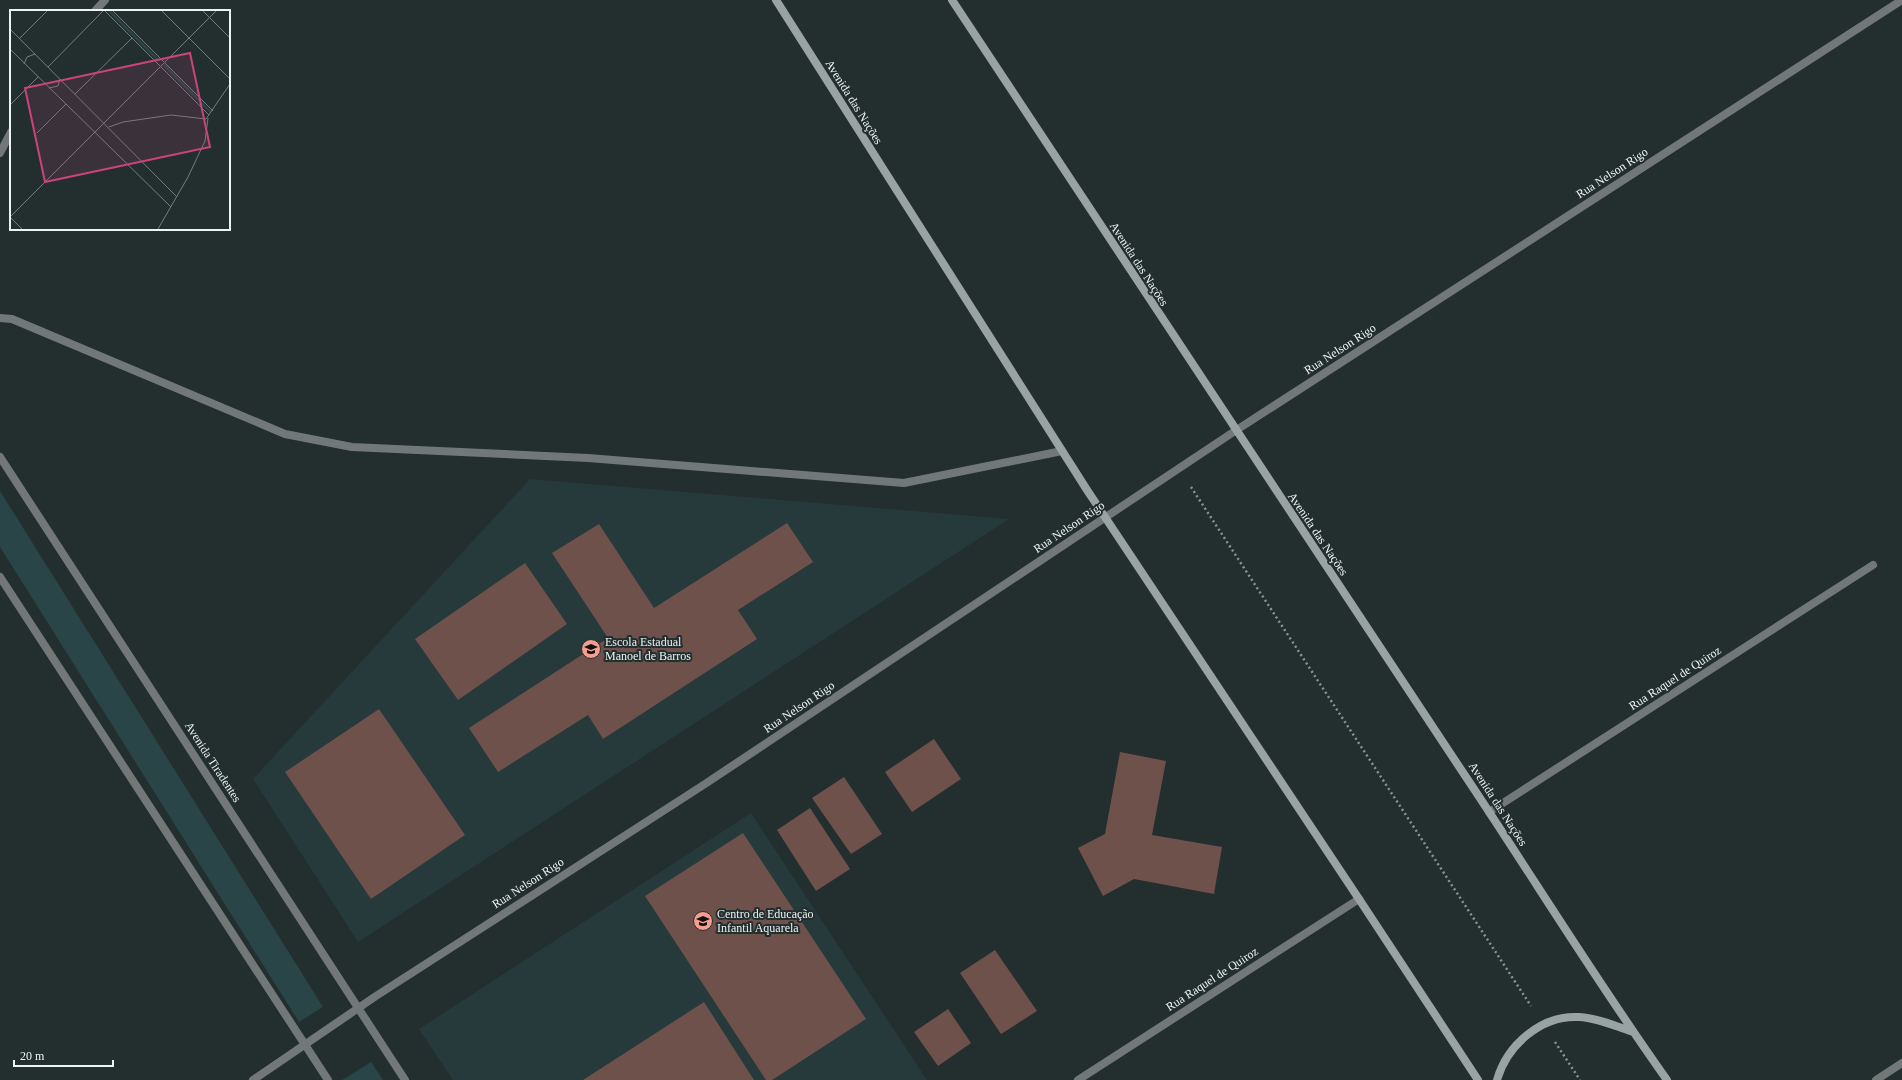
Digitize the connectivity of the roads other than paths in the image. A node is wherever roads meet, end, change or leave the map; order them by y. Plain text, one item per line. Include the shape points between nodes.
1 (105, 0) edge
2 (776, 0) edge
3 (952, 0) edge
4 (1902, 0) edge
5 (96, 10) edge
6 (10, 134) edge
7 (0, 153) edge
8 (0, 318) edge
9 (1235, 432) junction
10 (1062, 452) junction
11 (0, 457) edge
12 (1105, 517) junction
13 (1873, 565) dead end
14 (0, 577) edge
15 (1490, 812) junction
16 (1359, 899) junction
17 (358, 1007) junction
18 (1633, 1032) junction
19 (306, 1046) junction
20 (1902, 1063) edge
21 (253, 1080) edge
22 (328, 1080) edge
23 (405, 1080) edge
24 (1078, 1080) edge
25 (1478, 1080) edge
26 (1497, 1080) edge
27 (1667, 1080) edge
28 (1876, 1080) edge

1 - 5 street
2 - 10 main road, Avenida das Nações
3 - 9 main road, Avenida das Nações
4 - 9 street, Rua Nelson Rigo
6 - 7 street
8 - 10 street via 12,318 285,434 352,447 588,458 904,483
9 - 12 street, Rua Nelson Rigo
9 - 15 main road, Avenida das Nações
10 - 12 main road, Avenida das Nações
11 - 17 street, Avenida Tiradentes
12 - 16 main road, Avenida das Nações
12 - 17 street, Rua Nelson Rigo via 705,784
13 - 15 street, Rua Raquel de Quiroz
14 - 19 street
15 - 18 main road, Avenida das Nações
16 - 24 street, Rua Raquel de Quiroz
16 - 25 main road, Avenida das Nações
17 - 19 street, Rua Nelson Rigo
17 - 23 street, Avenida Tiradentes
18 - 26 main road via 1579,1017 1535,1027 1513,1048
18 - 27 main road, Avenida das Nações
19 - 21 street, Rua Nelson Rigo
19 - 22 street
20 - 28 street

